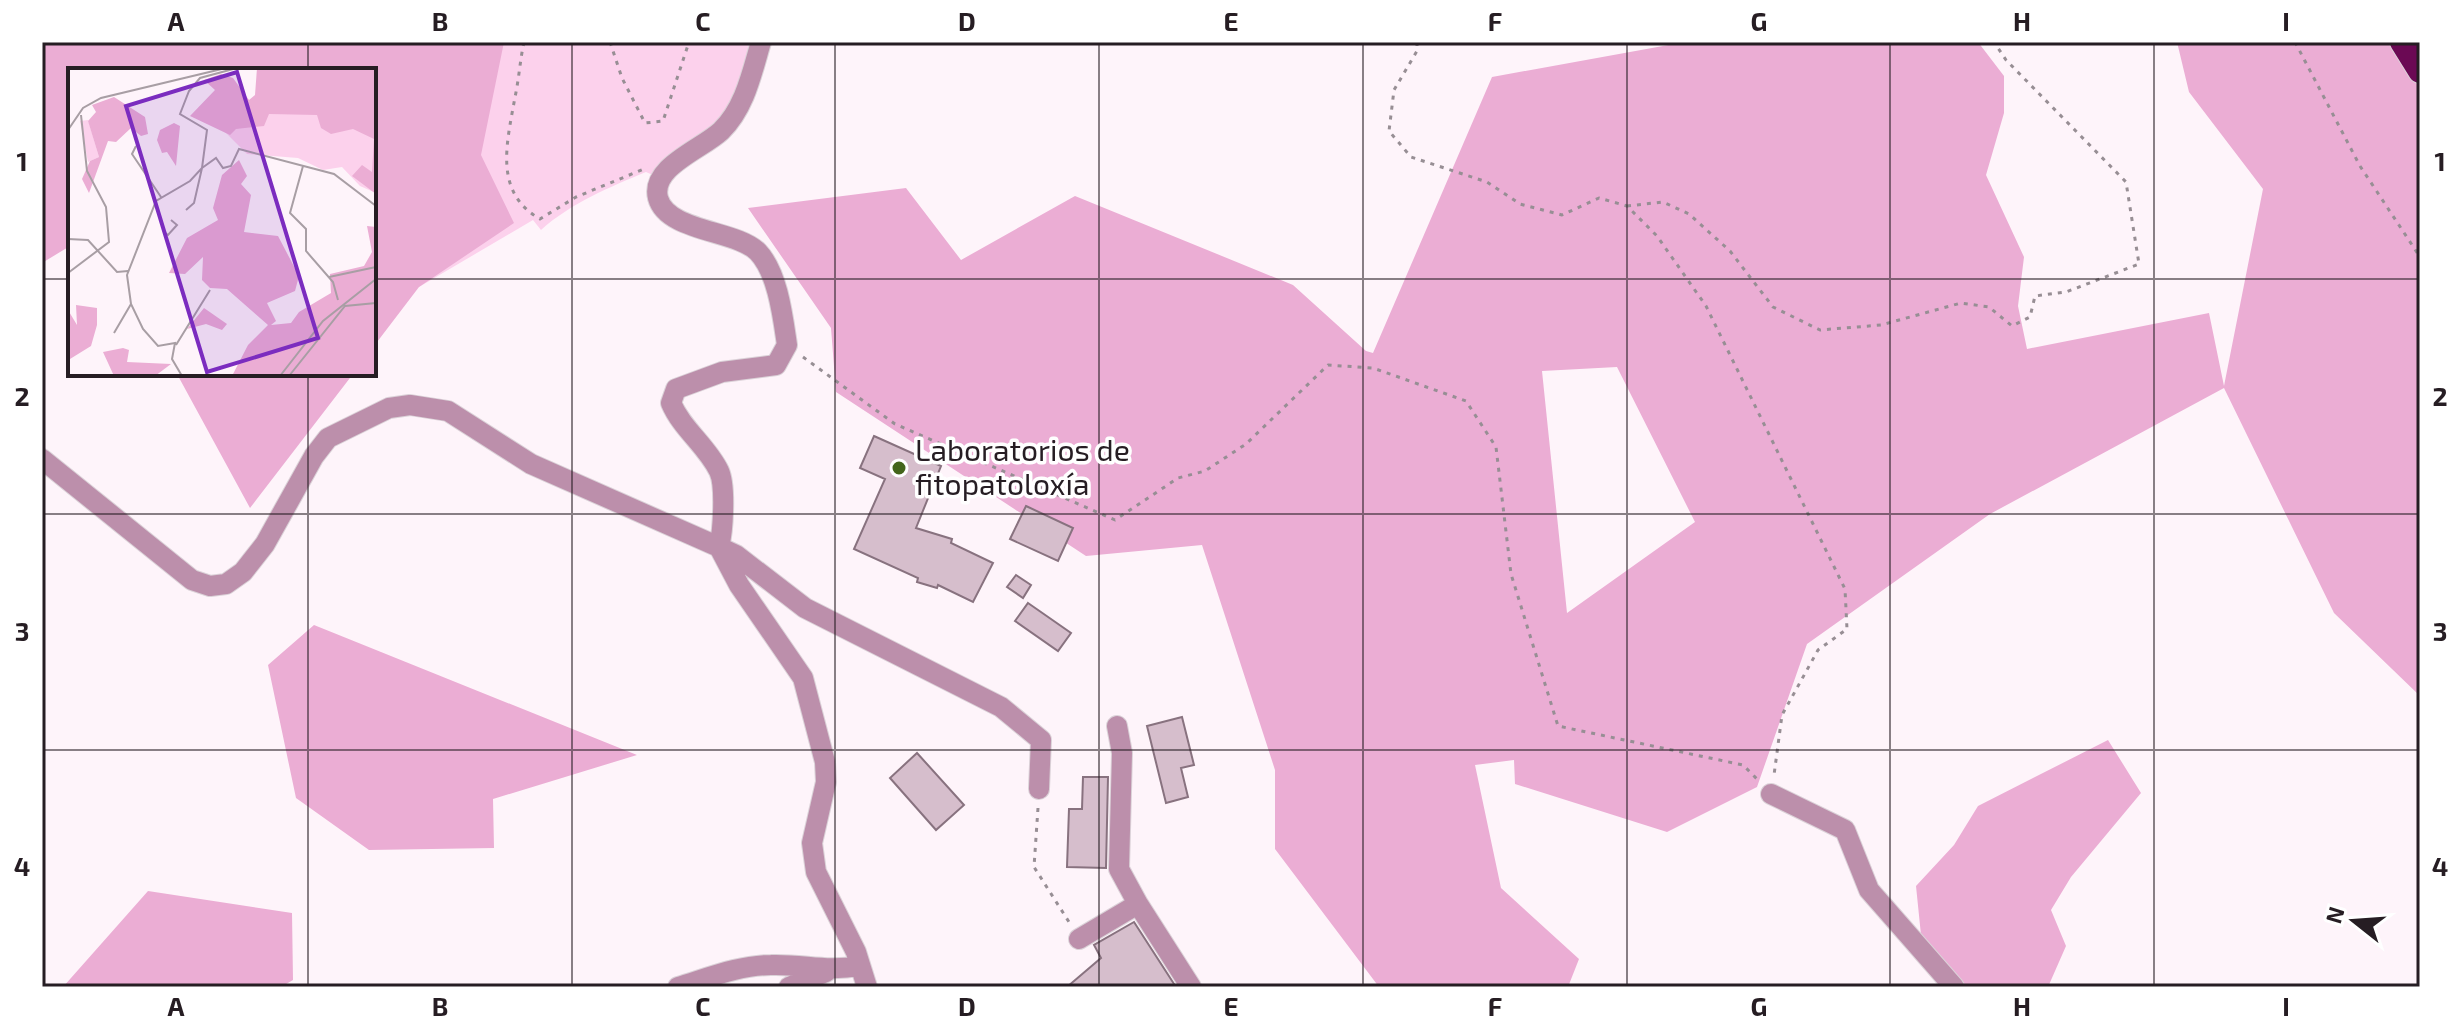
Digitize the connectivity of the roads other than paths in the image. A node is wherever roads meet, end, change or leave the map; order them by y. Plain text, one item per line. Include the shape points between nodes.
1 (761, 42) edge
2 (2402, 42) edge
3 (2420, 71) edge
4 (42, 459) edge
5 (719, 547) junction
6 (1117, 726) dead end
7 (1039, 789) road end
8 (1771, 794) road end
9 (1138, 904) junction
10 (1079, 939) road end
11 (860, 966) junction
12 (829, 971) junction
13 (678, 987) edge
14 (789, 987) edge
15 (867, 987) edge
16 (1191, 987) edge
17 (1954, 987) edge

1 - 5 street via 744,97 723,129 658,180 662,208 759,253 780,296 787,345 776,365 722,372 676,389 671,403 720,472
2 - 3 highway
4 - 5 street via 192,580 210,586 226,584 243,572 328,438 389,408 410,405 448,411 531,464
5 - 7 street via 805,608 1001,707 1041,740
5 - 11 street via 803,678 825,762 826,782 812,843 816,872
6 - 9 street via 1122,753 1119,869
8 - 17 street via 1845,830 1869,890
9 - 10 street
9 - 16 street
11 - 12 street
11 - 15 street
12 - 13 street via 752,966
12 - 14 street

